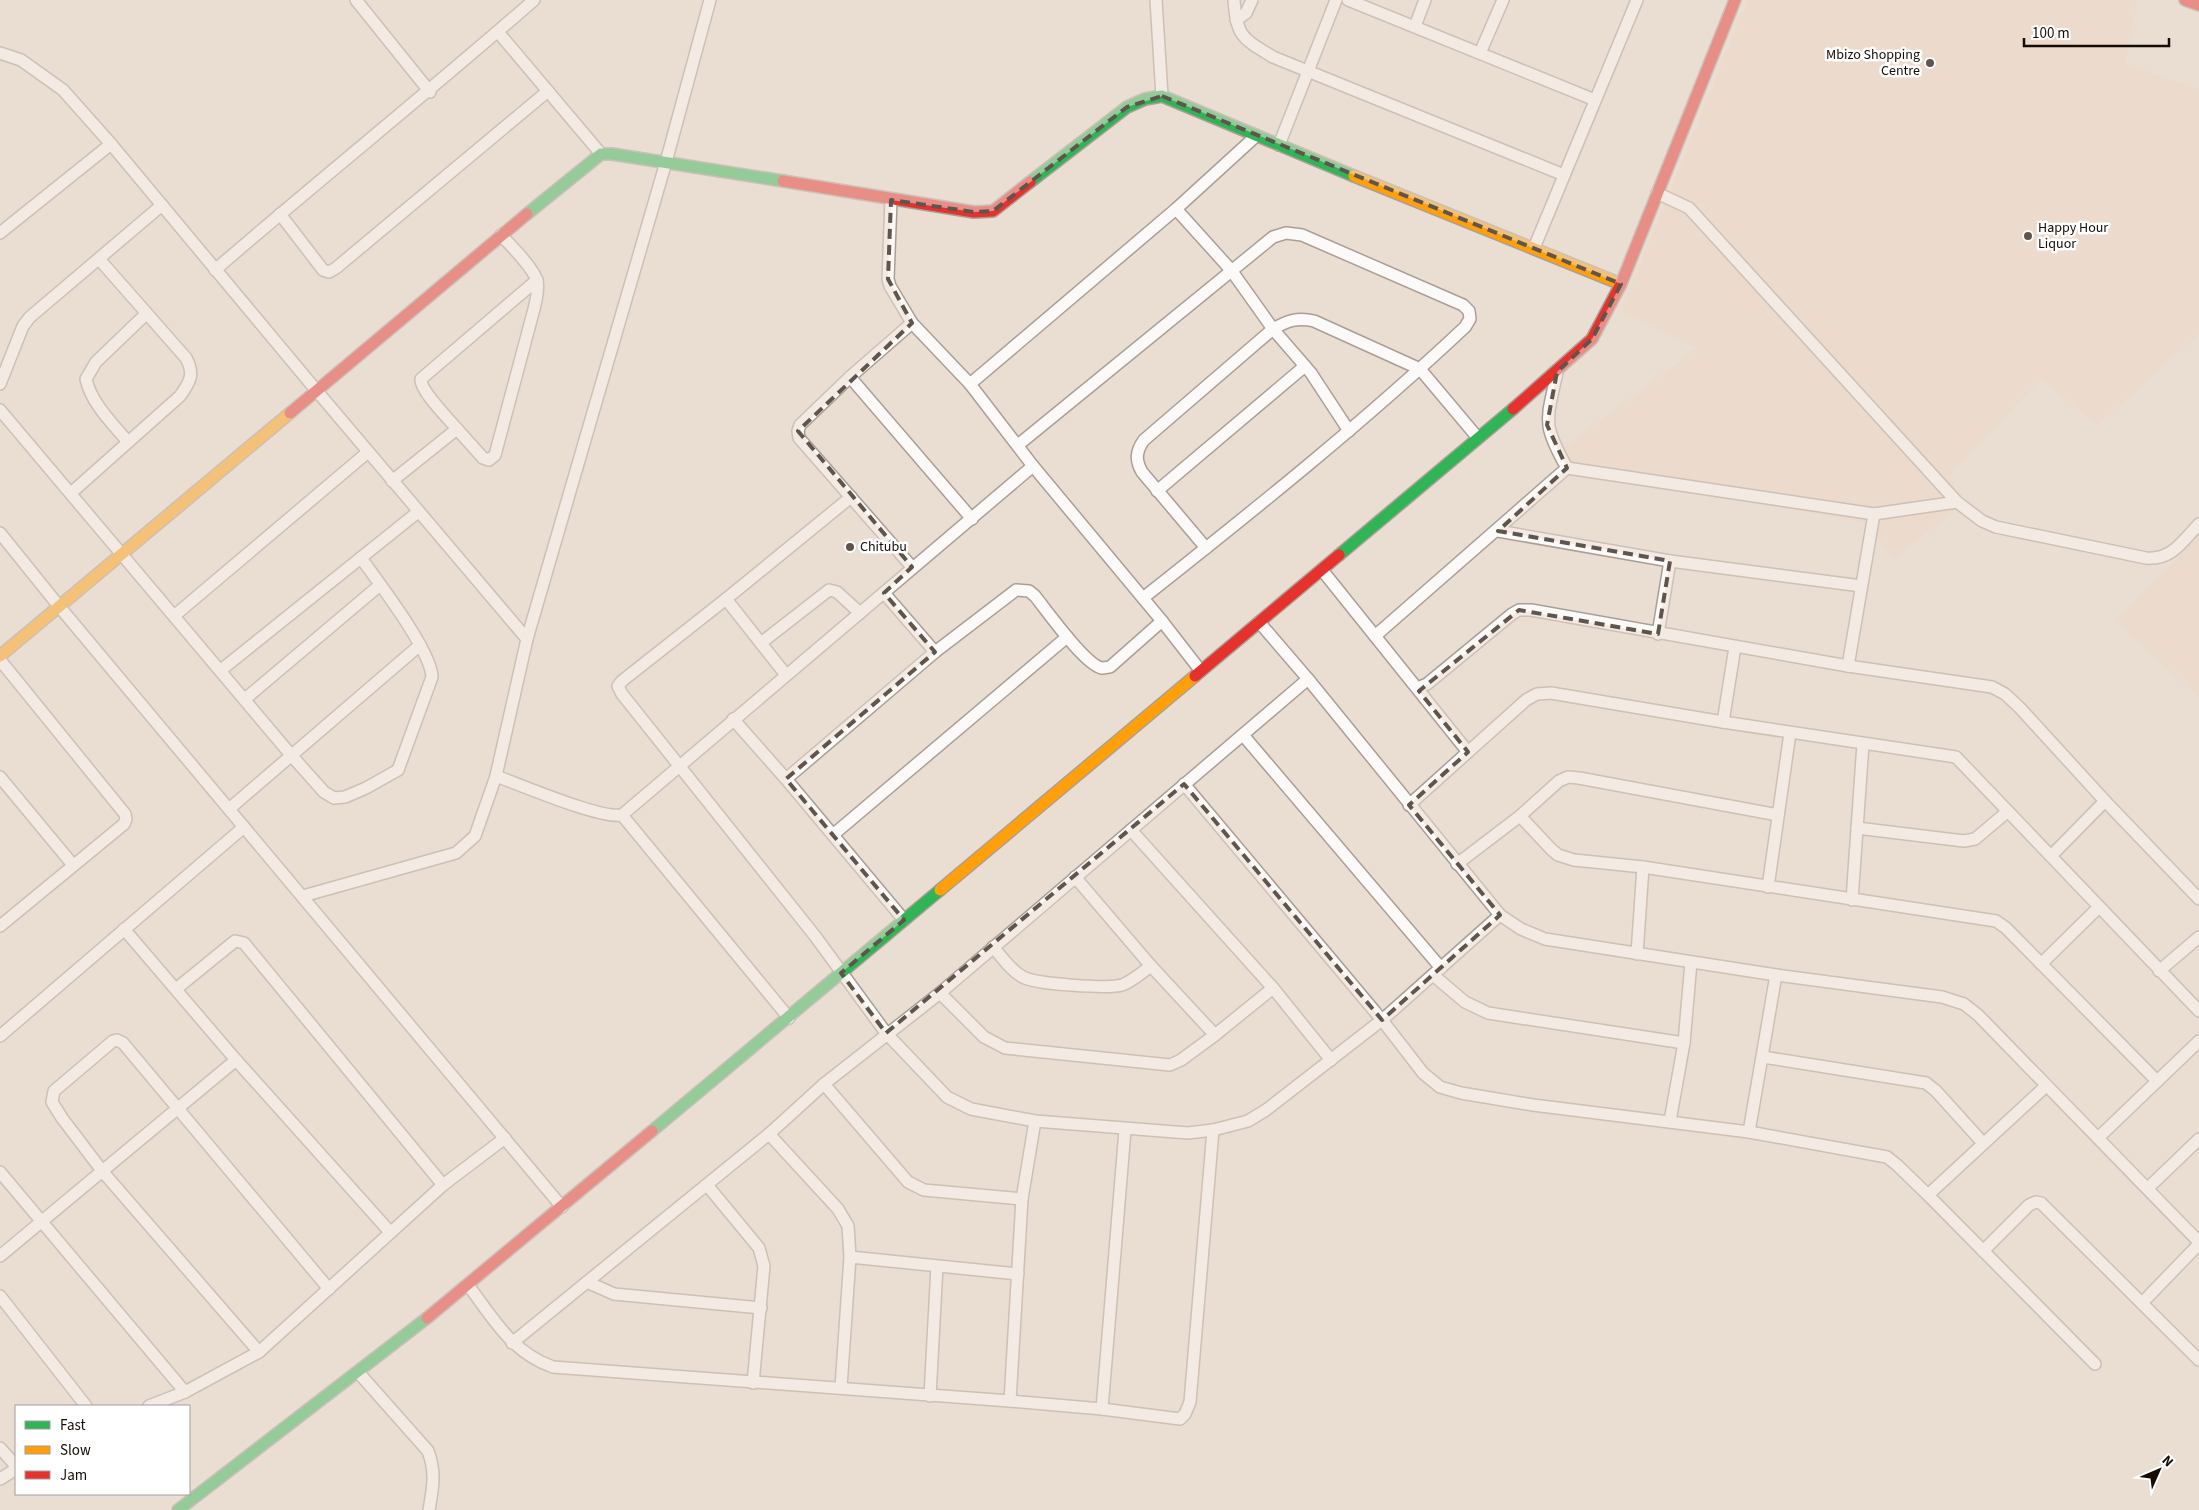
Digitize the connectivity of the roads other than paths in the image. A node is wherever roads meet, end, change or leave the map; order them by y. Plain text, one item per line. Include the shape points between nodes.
1 (356, 0) edge
2 (534, 0) edge
3 (710, 0) edge
4 (1156, 0) edge
5 (1234, 0) edge
6 (1252, 0) edge
7 (1336, 0) edge
8 (1348, 0) edge
9 (1425, 0) edge
10 (1503, 0) edge
11 (1638, 0) edge
12 (1735, 0) edge
13 (2184, 0) edge
14 (2199, 5) edge
15 (1236, 20) junction
16 (1415, 26) junction
17 (498, 32) junction
18 (0, 53) edge
19 (1480, 53) junction
20 (1308, 71) junction
21 (430, 92) junction
22 (548, 92) junction
23 (1162, 96) junction
24 (1595, 100) junction
25 (1256, 136) junction
26 (111, 144) junction
27 (1279, 145) junction
28 (601, 154) junction
29 (666, 162) junction
30 (1564, 175) junction
31 (1656, 193) junction
32 (891, 200) junction
33 (162, 205) junction
34 (1176, 210) junction
35 (280, 214) junction
36 (0, 233) edge
37 (501, 235) junction
38 (1534, 248) junction
39 (99, 259) junction
40 (215, 270) junction
41 (1231, 270) junction
42 (537, 280) junction
43 (1621, 284) junction
44 (146, 314) junction
45 (912, 323) junction
46 (1272, 329) junction
47 (1305, 366) junction
48 (1420, 369) junction
49 (1557, 372) junction
50 (850, 377) junction
51 (0, 384) edge
52 (970, 384) junction
53 (316, 390) junction
54 (0, 410) edge
55 (457, 429) junction
56 (1349, 431) junction
57 (1478, 438) junction
58 (128, 442) junction
59 (1018, 445) junction
60 (368, 452) junction
61 (1034, 466) junction
62 (1567, 468) junction
63 (392, 481) junction
64 (1157, 492) junction
65 (72, 493) junction
66 (851, 497) junction
67 (1957, 502) junction
68 (418, 512) junction
69 (1874, 514) junction
70 (972, 519) junction
71 (2199, 524) edge
72 (1498, 531) junction
73 (0, 533) edge
74 (1206, 548) junction
75 (121, 554) junction
76 (360, 558) junction
77 (1670, 561) junction
78 (912, 568) junction
79 (1322, 570) junction
80 (380, 585) junction
81 (1861, 586) junction
82 (884, 593) junction
83 (1143, 598) junction
84 (726, 600) junction
85 (58, 606) junction
86 (860, 613) junction
87 (174, 616) junction
88 (1162, 621) junction
89 (1259, 622) junction
90 (1658, 634) junction
91 (1375, 636) junction
92 (1067, 637) junction
93 (527, 639) junction
94 (761, 642) junction
95 (420, 645) junction
96 (1735, 647) junction
97 (935, 652) junction
98 (0, 656) edge
99 (0, 660) edge
100 (1848, 666) junction
101 (221, 670) junction
102 (1200, 670) junction
103 (786, 675) junction
104 (1308, 679) junction
105 (1416, 688) junction
106 (246, 699) junction
107 (733, 719) junction
108 (1723, 722) junction
109 (1790, 733) junction
110 (1242, 735) junction
111 (1863, 744) junction
112 (1468, 752) junction
113 (291, 755) junction
114 (678, 767) junction
115 (496, 776) junction
116 (0, 778) edge
117 (786, 779) junction
118 (1184, 784) junction
119 (2105, 801) junction
120 (1410, 805) junction
121 (230, 809) junction
122 (2007, 812) junction
123 (622, 815) junction
124 (1778, 815) junction
125 (1520, 816) junction
126 (244, 827) junction
127 (1857, 828) junction
128 (1131, 830) junction
129 (834, 834) junction
130 (2051, 856) junction
131 (1457, 864) junction
132 (73, 866) junction
133 (1642, 867) junction
134 (1076, 877) junction
135 (1768, 887) junction
136 (303, 896) junction
137 (2199, 899) edge
138 (1852, 900) junction
139 (2099, 907) junction
140 (1500, 915) junction
141 (904, 920) junction
142 (0, 926) edge
143 (124, 928) junction
144 (2199, 937) edge
145 (993, 948) junction
146 (1637, 954) junction
147 (1691, 962) junction
148 (2041, 964) junction
149 (1151, 966) junction
150 (2159, 971) junction
151 (1437, 972) junction
152 (842, 973) junction
153 (1776, 975) junction
154 (1273, 988) junction
155 (176, 989) junction
156 (940, 993) junction
157 (2199, 1011) edge
158 (789, 1018) junction
159 (1382, 1020) junction
160 (886, 1033) junction
161 (1215, 1035) junction
162 (0, 1036) edge
163 (2199, 1041) edge
164 (1684, 1043) junction
165 (1763, 1057) junction
166 (236, 1060) junction
167 (1331, 1060) junction
168 (2157, 1081) junction
169 (824, 1084) junction
170 (2046, 1086) junction
171 (177, 1110) junction
172 (1035, 1121) junction
173 (1670, 1121) junction
174 (1125, 1130) junction
175 (1213, 1130) junction
176 (1749, 1132) junction
177 (769, 1134) junction
178 (505, 1138) junction
179 (2098, 1138) junction
180 (2199, 1139) edge
181 (1983, 1143) junction
182 (0, 1172) edge
183 (103, 1172) junction
184 (443, 1185) junction
185 (707, 1185) junction
186 (2148, 1188) junction
187 (1928, 1195) junction
188 (1022, 1199) junction
189 (562, 1207) junction
190 (43, 1222) junction
191 (390, 1232) junction
192 (2199, 1243) edge
193 (1983, 1251) junction
194 (0, 1256) edge
195 (850, 1257) junction
196 (937, 1266) junction
197 (1018, 1274) junction
198 (587, 1282) junction
199 (468, 1285) junction
200 (329, 1289) junction
201 (0, 1296) edge
202 (2142, 1302) junction
203 (761, 1308) junction
204 (512, 1343) junction
205 (259, 1352) junction
206 (2199, 1360) edge
207 (2095, 1364) dead end
208 (358, 1372) junction
209 (753, 1383) junction
210 (841, 1388) junction
211 (185, 1392) junction
212 (930, 1396) junction
213 (1010, 1401) junction
214 (85, 1405) edge
215 (152, 1405) edge
216 (1102, 1409) junction
217 (0, 1448) edge
218 (15, 1467) edge
219 (15, 1469) edge
220 (0, 1479) edge
221 (178, 1510) edge
222 (429, 1510) edge

1 - 21 street
2 - 17 street
3 - 29 street
4 - 23 street
5 - 15 street
6 - 15 street via 1246,13
7 - 20 street
8 - 16 street
9 - 16 street
10 - 19 street
11 - 24 street
12 - 31 street
13 - 14 street
15 - 20 street via 1245,40 1273,57
16 - 19 street
17 - 21 street
17 - 22 street
18 - 26 street via 21,60 62,90
19 - 24 street
20 - 27 street
20 - 30 street
21 - 35 street
22 - 28 street
22 - 35 street via 329,272 323,270
23 - 25 street
23 - 32 street via 1145,98 1127,107 993,211 974,212
24 - 30 street
25 - 27 street
25 - 34 street
26 - 33 street
26 - 36 street
27 - 38 street
28 - 29 street
28 - 37 street
29 - 32 street
29 - 93 street
30 - 38 street
31 - 43 street
31 - 67 street via 1689,208
32 - 45 street via 888,279
33 - 39 street
33 - 40 street
34 - 41 street
34 - 52 street
35 - 40 street
37 - 42 street
37 - 53 street
38 - 43 street
39 - 44 street
39 - 51 street via 30,317 23,326
40 - 53 street
41 - 46 street
41 - 48 street via 1273,237 1286,233 1302,235 1462,305 1469,311 1470,319
41 - 59 street
42 - 55 street via 421,379 425,392
42 - 55 street via 534,309 496,455 489,460 482,458
43 - 49 street via 1592,339
44 - 58 street via 96,362 86,379 90,392
44 - 58 street via 186,358 192,376 180,396
45 - 50 street
45 - 52 street
46 - 47 street
46 - 48 street via 1289,320 1314,321
46 - 64 street via 1139,447 1138,464
47 - 56 street
47 - 64 street
48 - 56 street
48 - 57 street
49 - 57 street
49 - 62 street via 1547,424
50 - 66 street via 800,425 798,431 799,438
50 - 70 street
52 - 59 street
53 - 60 street
53 - 75 street
54 - 65 street
55 - 63 street
56 - 74 street
57 - 79 street
58 - 65 street
59 - 61 street
60 - 63 street
60 - 87 street
61 - 70 street
61 - 83 street
62 - 69 street
62 - 72 street
63 - 68 street
64 - 74 street
65 - 75 street
66 - 78 street
66 - 84 street
67 - 69 street
67 - 71 street via 1982,521 1996,527 2146,558 2159,559 2169,554
68 - 76 street
68 - 93 street
69 - 81 street
70 - 78 street
72 - 77 street
72 - 91 street
73 - 85 street
74 - 83 street
75 - 85 street
75 - 87 street
76 - 80 street
76 - 101 street
77 - 81 street
77 - 90 street
78 - 82 street
79 - 89 street
79 - 91 street
80 - 95 street
80 - 106 street
81 - 100 street
82 - 86 street
82 - 97 street
83 - 88 street
84 - 94 street
84 - 114 street via 618,686
85 - 98 street
85 - 121 street
86 - 94 street via 836,592 828,590
86 - 103 street
87 - 101 street
88 - 92 street via 1110,667 1102,668 1090,660
88 - 102 street
89 - 102 street
89 - 104 street
90 - 96 street
90 - 105 street via 1519,610 1427,684
91 - 105 street
92 - 97 street via 1035,596 1029,591 1016,590
92 - 129 street
93 - 115 street
94 - 103 street
95 - 113 street
95 - 113 street via 430,662 432,677 401,766 394,774 345,797 334,798 324,792
96 - 100 street
96 - 108 street
97 - 117 street
99 - 132 street via 125,814 124,824
100 - 119 street via 1992,687 2020,708
101 - 106 street
102 - 141 street
103 - 107 street
104 - 110 street
104 - 120 street
105 - 112 street
106 - 113 street
107 - 114 street
107 - 117 street
108 - 109 street
108 - 112 street via 1551,692 1526,700
109 - 111 street
109 - 124 street
110 - 118 street
110 - 151 street
111 - 122 street via 1956,757
111 - 127 street
112 - 120 street
113 - 121 street
114 - 123 street
114 - 152 street via 816,936
115 - 123 street via 594,811
115 - 136 street via 475,836 456,854
116 - 132 street
117 - 129 street
118 - 128 street
118 - 159 street
119 - 130 street
119 - 137 street
120 - 131 street
121 - 126 street
122 - 127 street via 1975,838 1964,841
122 - 130 street
123 - 158 street
124 - 125 street via 1568,777
124 - 135 street
125 - 131 street
125 - 133 street via 1558,855 1574,860
126 - 136 street
126 - 143 street
127 - 138 street
128 - 134 street
128 - 154 street
129 - 141 street
130 - 139 street
131 - 140 street
132 - 142 street
133 - 135 street
133 - 146 street
134 - 145 street
134 - 149 street
135 - 138 street
136 - 178 street
138 - 148 street via 1996,921
139 - 148 street
139 - 150 street
140 - 146 street via 1545,939
140 - 151 street
141 - 152 street
143 - 155 street
143 - 162 street
144 - 150 street
145 - 149 street via 1016,972 1036,981 1110,987 1131,981
145 - 156 street
146 - 147 street
147 - 153 street
147 - 164 street
148 - 168 street
149 - 161 street
150 - 157 street
151 - 159 street
151 - 164 street via 1465,1002 1488,1013
152 - 158 street
152 - 160 street
153 - 165 street
153 - 170 street via 1942,997 1964,1004
154 - 161 street
154 - 167 street
155 - 166 street
155 - 184 street via 235,942 244,943
156 - 160 street
156 - 161 street via 984,1037 1005,1048 1170,1065
158 - 189 street
159 - 167 street
159 - 173 street via 1423,1073 1440,1087 1533,1105
160 - 169 street
160 - 172 street via 938,1090 959,1104
163 - 168 street
164 - 173 street
165 - 176 street
165 - 181 street via 1926,1083
166 - 171 street
166 - 191 street
167 - 175 street via 1248,1121
168 - 179 street
169 - 177 street
169 - 188 street via 916,1188
170 - 179 street
170 - 181 street
171 - 183 street
171 - 183 street via 123,1043 112,1041 52,1096 62,1118
171 - 200 street
172 - 174 street
172 - 188 street
173 - 176 street
174 - 175 street via 1188,1133
174 - 216 street
175 - 216 street via 1188,1408 1180,1419 1174,1420
176 - 187 street via 1887,1157
177 - 185 street
177 - 195 street via 844,1218 848,1226
178 - 184 street
178 - 189 street
179 - 186 street
180 - 186 street
181 - 187 street
182 - 190 street
183 - 190 street
183 - 205 street
184 - 191 street
185 - 198 street
185 - 203 street via 759,1248 764,1266
186 - 192 street
187 - 193 street
188 - 197 street
189 - 199 street
190 - 194 street
190 - 211 street
191 - 200 street
192 - 202 street
193 - 202 street via 2029,1204 2036,1202
193 - 207 street
195 - 196 street
195 - 210 street
196 - 197 street
196 - 212 street
197 - 213 street
198 - 203 street via 614,1294
198 - 204 street
199 - 204 street
199 - 208 street
200 - 205 street
201 - 214 street
202 - 206 street
203 - 209 street
204 - 209 street via 539,1362 553,1367
205 - 211 street
208 - 221 street
208 - 222 street via 428,1451 434,1479
209 - 210 street
210 - 212 street
211 - 215 street
212 - 213 street
213 - 216 street
217 - 218 street
219 - 220 street

